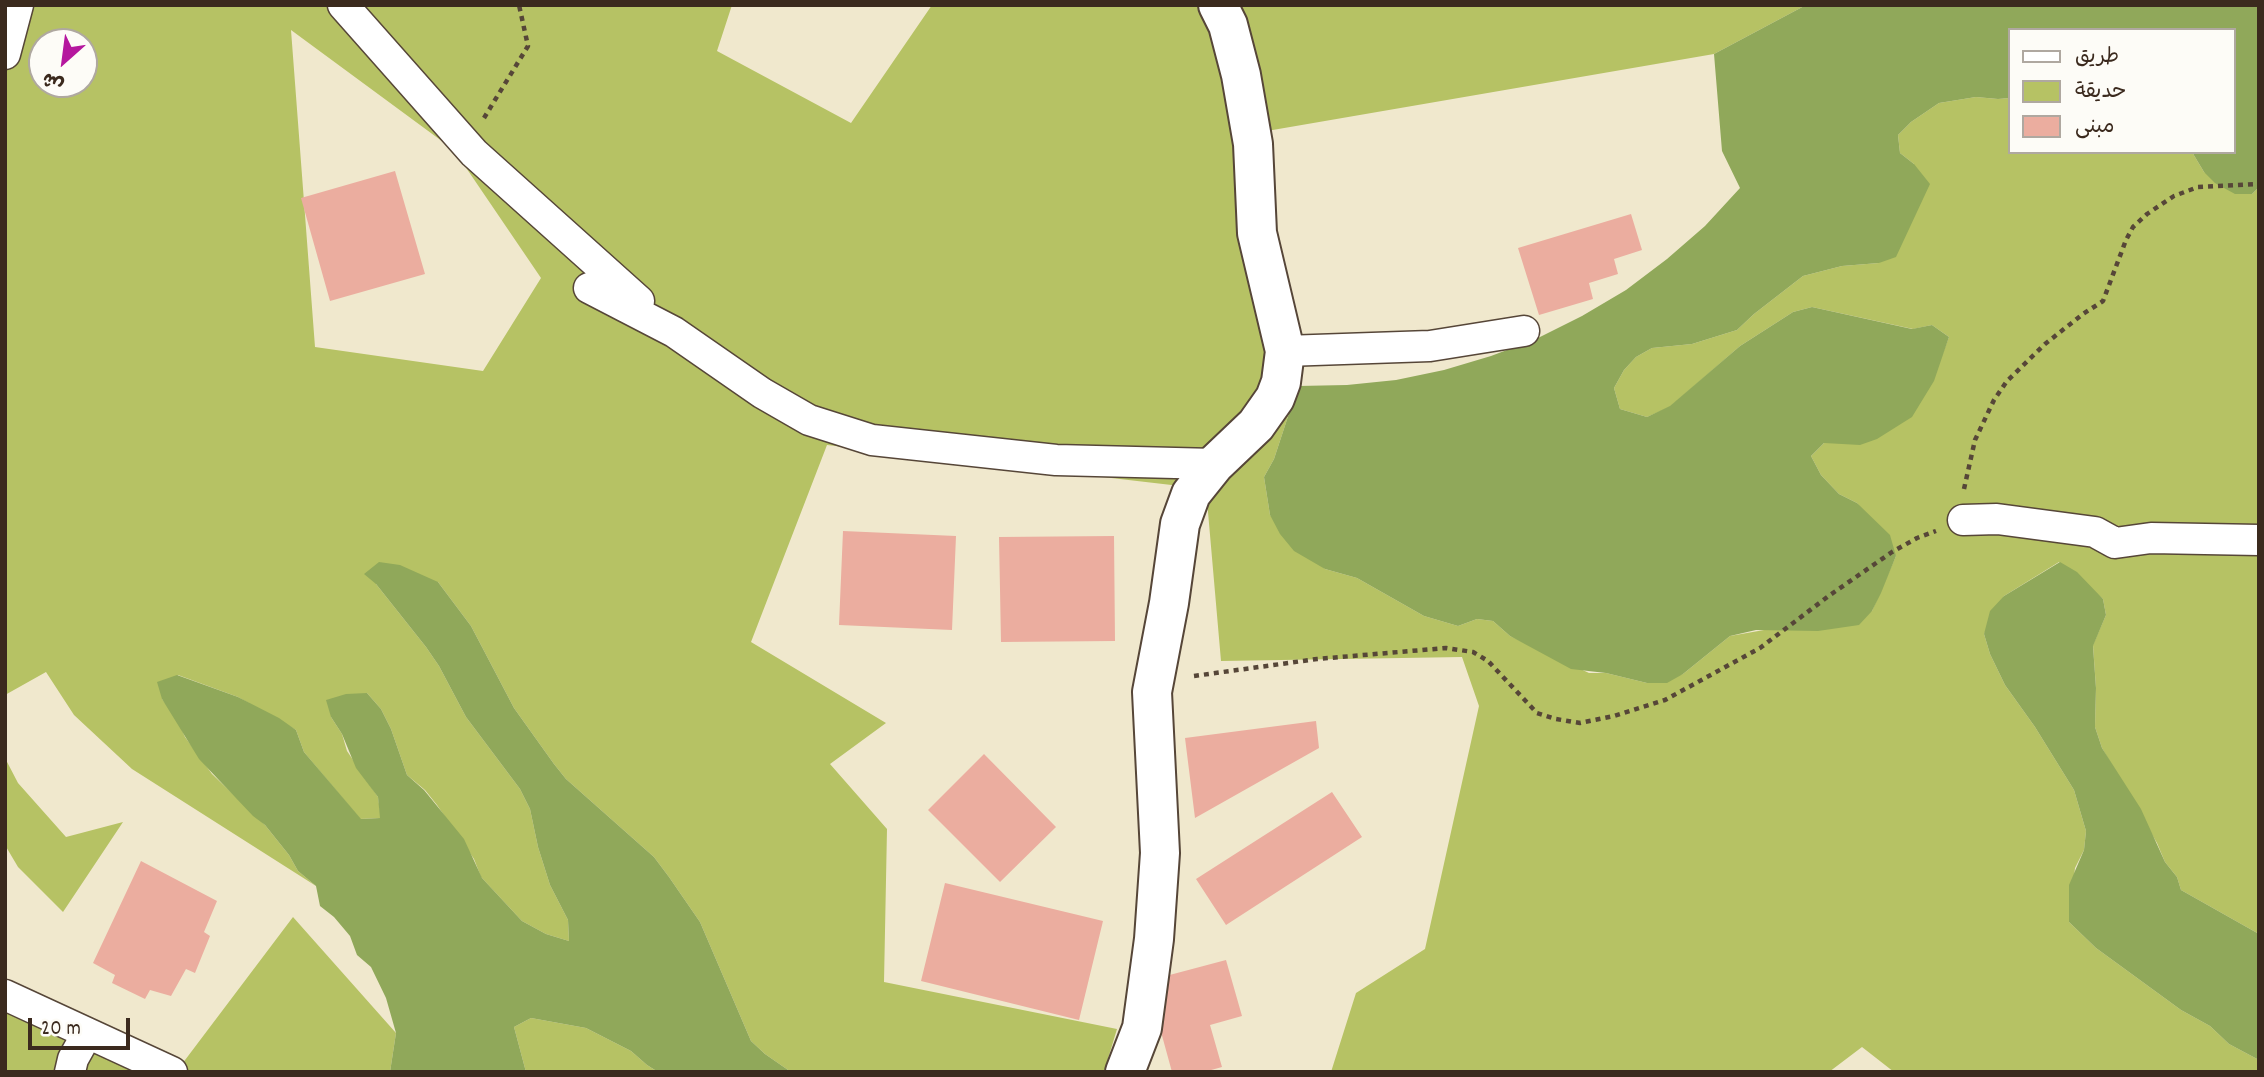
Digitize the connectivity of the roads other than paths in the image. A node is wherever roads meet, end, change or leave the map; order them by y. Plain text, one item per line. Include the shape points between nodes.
1 (18, 5) edge
2 (343, 5) edge
3 (1218, 5) edge
4 (5, 54) edge
5 (589, 288) dead end
6 (1524, 331) dead end
7 (674, 332) junction
8 (1285, 351) junction
9 (1215, 464) junction
10 (1963, 520) road end
11 (2259, 540) edge
12 (5, 995) edge
13 (87, 1034) junction
14 (70, 1072) edge
15 (172, 1072) edge
16 (1125, 1072) edge

1 - 4 street
2 - 7 street via 467,145
3 - 8 street via 1241,75 1253,144 1257,233
5 - 7 street
6 - 8 street via 1430,346
7 - 9 street via 809,420 872,440 1056,460
8 - 9 street via 1275,398 1256,425
9 - 16 street via 1191,494 1180,524 1152,692 1160,853 1154,939 1142,1028
10 - 11 street via 1997,519 2095,532 2115,543 2151,538
12 - 13 street
13 - 14 street
13 - 15 street

